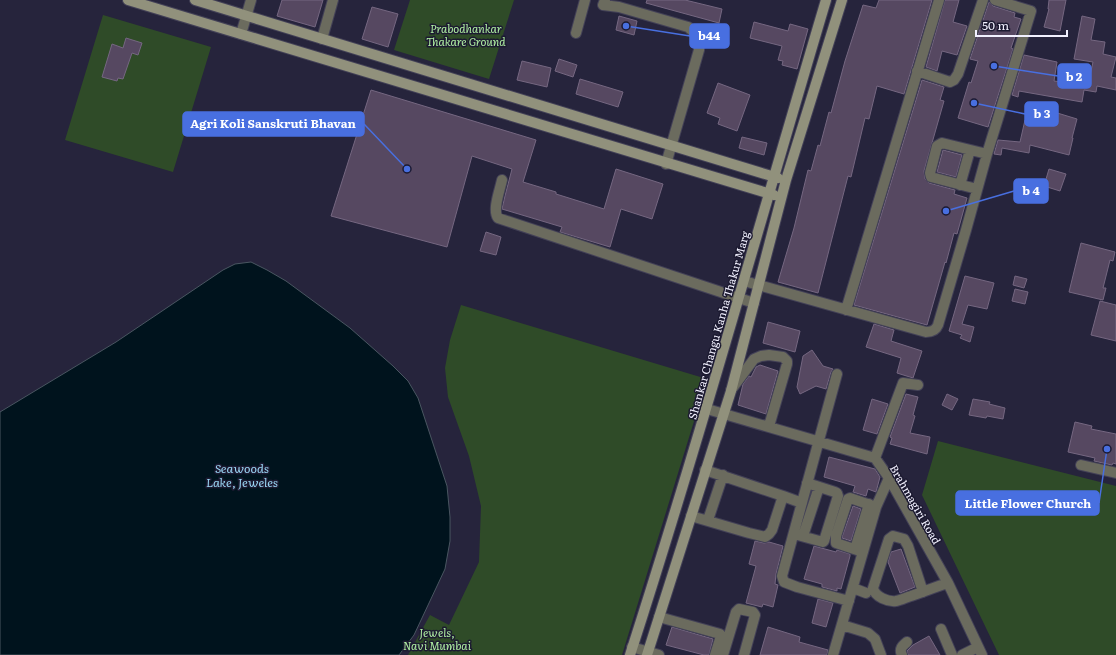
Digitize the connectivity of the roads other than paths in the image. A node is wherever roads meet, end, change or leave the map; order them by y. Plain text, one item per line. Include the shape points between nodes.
1 (128, 0) edge
2 (195, 0) edge
3 (251, 0) edge
4 (333, 0) edge
5 (585, 0) edge
6 (826, 0) edge
7 (842, 0) edge
8 (939, 0) edge
9 (983, 0) edge
10 (995, 0) edge
11 (604, 2) edge
12 (247, 16) junction
13 (576, 33) dead end
14 (241, 34) junction
15 (322, 39) junction
16 (918, 71) junction
17 (672, 146) junction
18 (970, 150) junction
19 (987, 154) junction
20 (666, 164) junction
21 (773, 176) junction
22 (502, 180) dead end
23 (786, 180) junction
24 (960, 185) junction
25 (977, 190) junction
26 (769, 194) junction
27 (782, 198) junction
28 (744, 281) junction
29 (759, 286) junction
30 (739, 298) junction
31 (754, 303) junction
32 (846, 310) junction
33 (838, 374) dead end
34 (918, 385) dead end
35 (731, 391) junction
36 (707, 408) junction
37 (723, 413) junction
38 (769, 426) junction
39 (819, 442) junction
40 (875, 458) junction
41 (1081, 464) dead end
42 (705, 470) junction
43 (1116, 473) edge
44 (723, 475) junction
45 (889, 478) junction
46 (807, 483) junction
47 (819, 486) junction
48 (783, 496) junction
49 (802, 503) junction
50 (872, 505) junction
51 (691, 516) junction
52 (708, 520) junction
53 (798, 535) junction
54 (859, 550) junction
55 (948, 583) junction
56 (853, 588) junction
57 (922, 592) junction
58 (866, 593) dead end
59 (849, 601) junction
60 (659, 617) junction
61 (842, 625) junction
62 (941, 629) dead end
63 (907, 642) dead end
64 (631, 651) edge
65 (980, 651) edge
66 (648, 653) edge
67 (659, 655) edge
68 (715, 655) edge
69 (723, 655) edge
70 (744, 655) edge
71 (833, 655) edge
72 (883, 655) edge
73 (902, 655) edge
74 (952, 655) edge
75 (962, 655) edge

1 - 14 street
2 - 12 street
3 - 12 street
4 - 15 street
5 - 11 street
5 - 13 street
6 - 21 street, Shankar Changu Kanha Thakur Marg
7 - 23 street
8 - 16 street
9 - 16 street via 954,80 950,82
10 - 19 street via 1031,11
11 - 17 street via 688,27 700,40
12 - 14 street
12 - 15 street
14 - 20 street
15 - 17 street
16 - 32 street
17 - 20 street
17 - 21 street
18 - 19 street
18 - 24 street
18 - 24 street via 942,143 937,146 931,177
19 - 25 street
20 - 26 street
21 - 23 street
21 - 26 street, Shankar Changu Kanha Thakur Marg
22 - 30 street via 495,209 498,218
23 - 27 street
24 - 25 street
25 - 32 street via 935,330 926,332
26 - 27 street
26 - 28 street, Shankar Changu Kanha Thakur Marg
27 - 29 street
28 - 29 street
28 - 30 street, Shankar Changu Kanha Thakur Marg
29 - 31 street
29 - 32 street
30 - 31 street
30 - 36 street, Shankar Changu Kanha Thakur Marg
31 - 35 street
33 - 39 street
34 - 40 street via 903,382
35 - 37 street
35 - 38 street via 754,359 770,355 783,357 787,364
36 - 37 street
36 - 64 street, Shankar Changu Kanha Thakur Marg
37 - 38 street
37 - 42 street
38 - 39 street
39 - 40 street
39 - 46 street
40 - 45 street, Brahmagiri Road
41 - 43 street
42 - 44 street
42 - 51 street
44 - 48 street
44 - 52 street
45 - 50 street
45 - 55 street, Brahmagiri Road
46 - 47 street
46 - 49 street
47 - 53 street
47 - 53 street via 837,493 838,496 824,542
48 - 49 street
48 - 52 street via 772,530 765,537
49 - 53 street
50 - 54 street
50 - 54 street via 848,499 836,536 836,543
51 - 52 street
51 - 60 street
53 - 59 street via 782,576 784,582
54 - 56 street
55 - 57 street
55 - 65 street, Brahmagiri Road
56 - 58 street
56 - 59 street
57 - 57 street via 896,601 883,598 874,592 873,588 889,539 893,536 904,539 908,546
59 - 61 street
60 - 66 street
60 - 68 street via 720,634
61 - 71 street
61 - 72 street via 868,633 875,639
62 - 74 street
63 - 73 street via 900,650
64 - 66 street
65 - 75 street
66 - 67 street
69 - 70 street via 739,609 753,612 755,615

